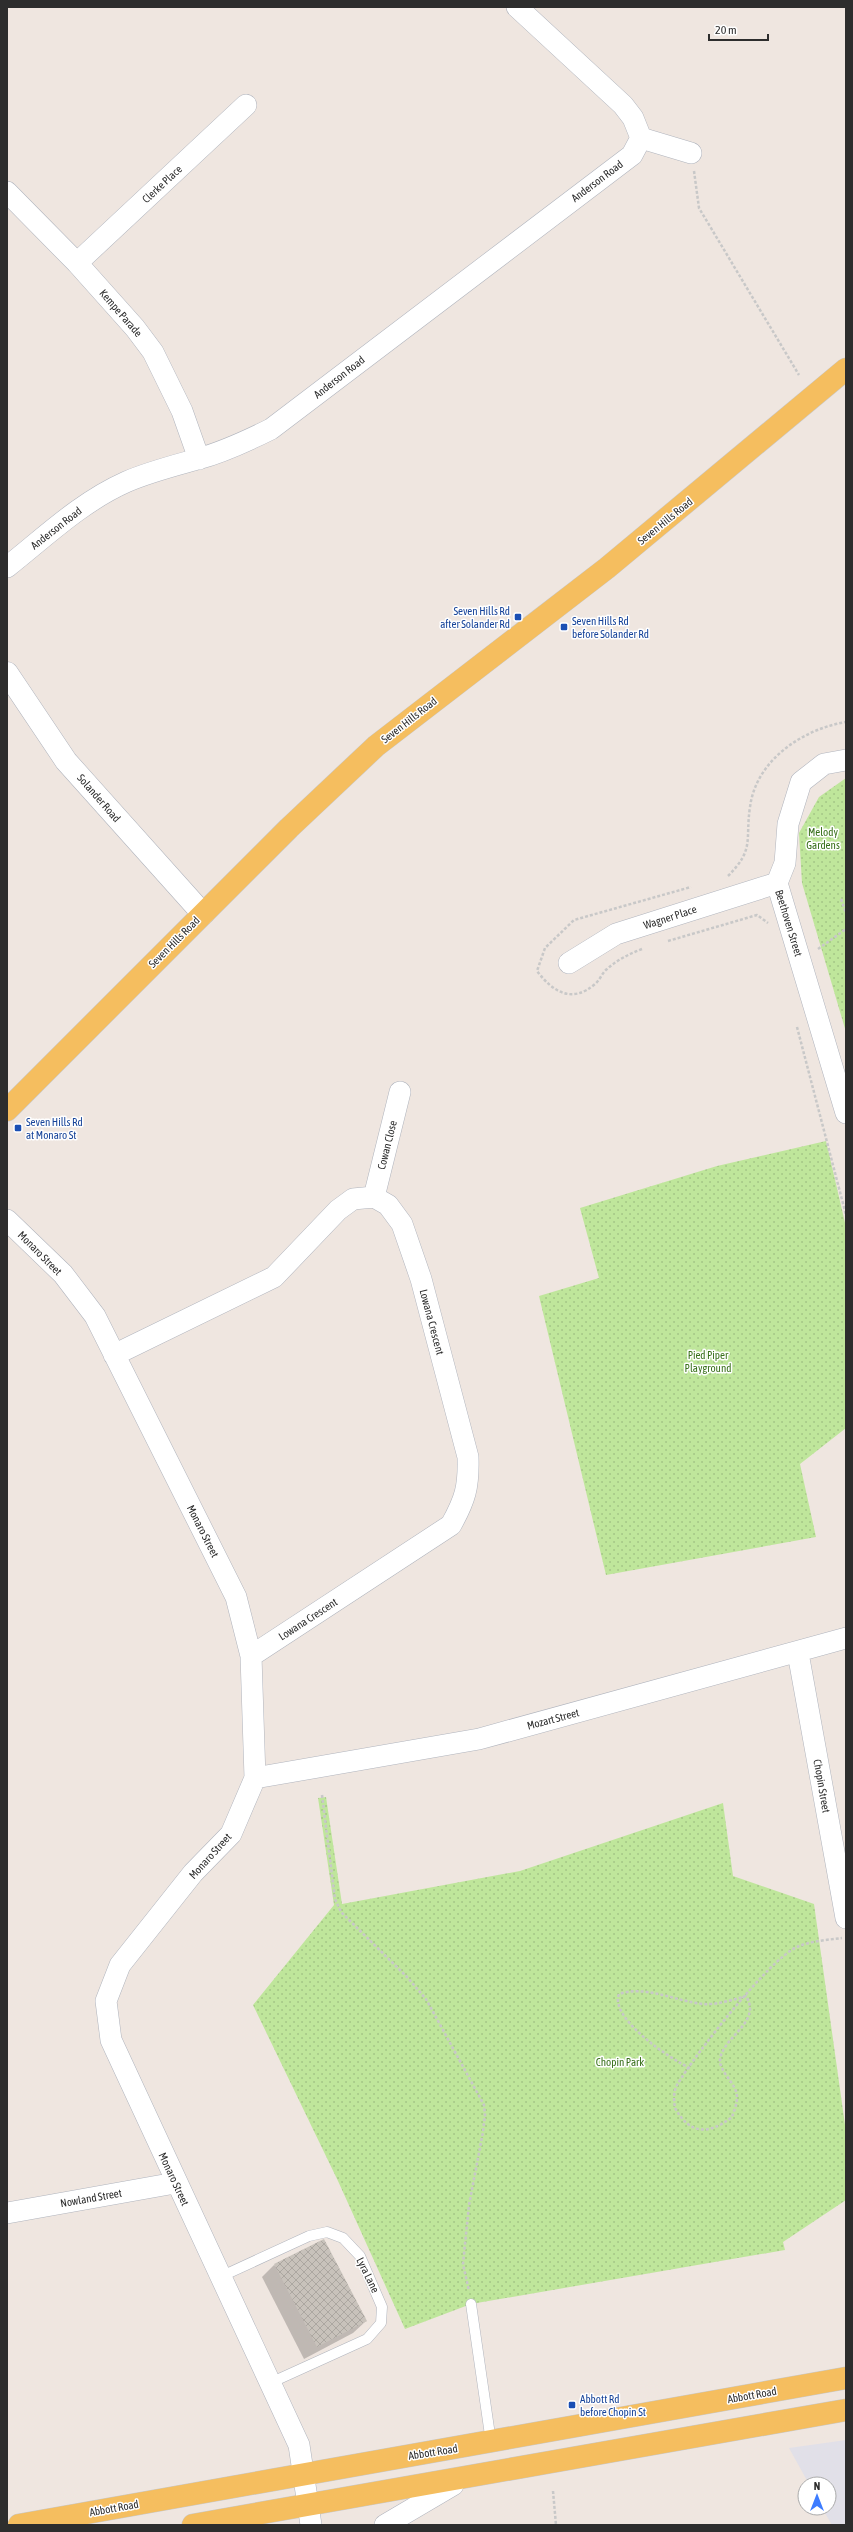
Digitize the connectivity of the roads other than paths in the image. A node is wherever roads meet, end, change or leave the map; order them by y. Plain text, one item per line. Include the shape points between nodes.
1 (517, 7) edge
2 (246, 105) dead end
3 (641, 138) junction
4 (692, 153) road end
5 (7, 192) edge
6 (77, 263) junction
7 (846, 369) edge
8 (199, 459) junction
9 (7, 567) edge
10 (7, 673) edge
11 (846, 760) edge
12 (777, 883) junction
13 (203, 914) junction
14 (569, 964) dead end
15 (400, 1092) dead end
16 (7, 1110) edge
17 (846, 1112) edge
18 (374, 1197) junction
19 (7, 1220) edge
20 (114, 1355) junction
21 (846, 1638) edge
22 (798, 1653) junction
23 (251, 1656) junction
24 (255, 1778) junction
25 (846, 1918) edge
26 (175, 2183) junction
27 (7, 2213) edge
28 (220, 2277) junction
29 (471, 2304) road end
30 (846, 2378) edge
31 (270, 2383) junction
32 (846, 2410) edge
33 (491, 2442) junction
34 (305, 2473) junction
35 (454, 2479) junction
36 (309, 2503) junction
37 (207, 2524) edge
38 (19, 2525) edge
39 (311, 2525) edge
40 (385, 2525) edge

1 - 3 street via 623,105 633,118
2 - 6 street, Clerke Place
3 - 4 street
3 - 8 street, Anderson Road via 635,150 621,164 296,411 245,442
5 - 6 street, Kempe Parade
6 - 8 street, Kempe Parade via 153,352 182,411
7 - 13 main road, Seven Hills Road via 607,568 376,746
8 - 9 street, Anderson Road via 161,468 93,499
10 - 13 street, Solander Road via 66,760
11 - 12 street, Beethoven Street via 824,764 801,782 788,824 785,863
12 - 14 street, Wagner Place via 616,934
12 - 17 street, Beethoven Street
13 - 16 main road, Seven Hills Road
15 - 18 street, Cowan Close
18 - 20 street via 353,1199 338,1210 274,1277
18 - 23 street, Lowana Crescent via 388,1205 402,1224 421,1278 468,1457 469,1484 452,1526
19 - 20 street, Monaro Street via 63,1274 95,1316
20 - 23 street, Monaro Street via 236,1598
21 - 22 street, Mozart Street
22 - 24 street, Mozart Street via 479,1739
22 - 25 street, Chopin Street
23 - 24 street, Monaro Street
24 - 26 street, Monaro Street via 231,1834 193,1873 120,1965 106,2002 110,2040
26 - 27 street, Nowland Street
26 - 28 street, Monaro Street
28 - 31 street, Monaro Street
28 - 31 lane, Lyra Lane via 309,2236 327,2232 343,2238 360,2256 382,2307 381,2323 367,2339
29 - 33 lane
30 - 33 main road, Abbott Road
31 - 34 street, Monaro Street via 299,2445
32 - 35 main road
33 - 34 main road, Abbott Road
34 - 36 street, Monaro Street
34 - 38 main road, Abbott Road
35 - 36 main road
35 - 40 street via 453,2485
36 - 37 main road
36 - 39 street, Monaro Street

